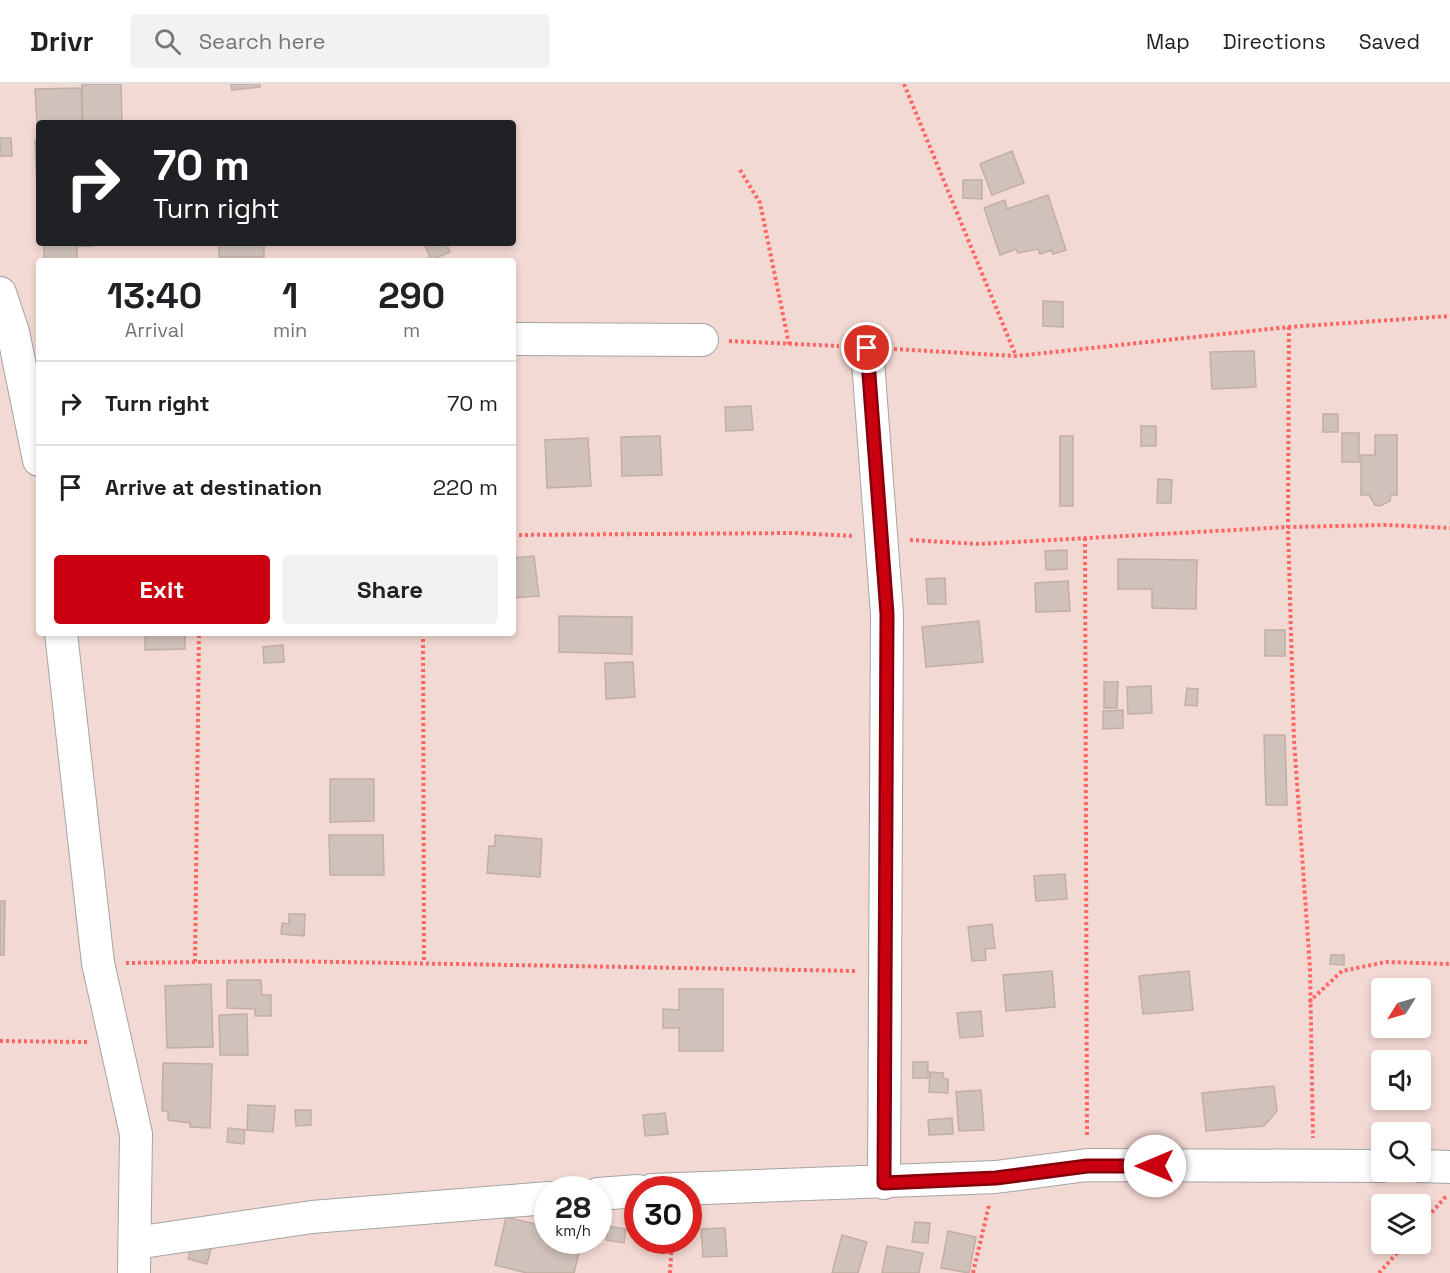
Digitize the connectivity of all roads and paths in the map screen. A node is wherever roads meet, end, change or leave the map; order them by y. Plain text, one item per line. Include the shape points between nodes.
1 (904, 84) edge
2 (740, 170) dead end
3 (0, 292) edge
4 (1450, 316) edge
5 (1289, 327) junction
6 (26, 332) edge
7 (516, 339) edge
8 (702, 340) joint
9 (789, 344) junction
10 (867, 348) junction
11 (1016, 356) junction
12 (36, 430) edge
13 (1288, 527) junction
14 (1450, 528) edge
15 (516, 535) edge
16 (882, 538) junction
17 (1085, 538) junction
18 (61, 636) edge
19 (199, 636) edge
20 (423, 636) edge
21 (195, 962) junction
22 (98, 963) junction
23 (424, 963) junction
24 (1450, 964) edge
25 (886, 971) junction
26 (1309, 1002) junction
27 (0, 1041) edge
28 (115, 1042) junction
29 (1087, 1166) junction
30 (1314, 1166) junction
31 (1371, 1166) edge
32 (1431, 1167) edge
33 (1450, 1167) edge
34 (996, 1178) junction
35 (884, 1183) junction
36 (702, 1188) edge
37 (1450, 1192) edge
38 (534, 1199) edge
39 (1431, 1214) edge
40 (671, 1254) edge
41 (1396, 1254) edge
42 (134, 1258) edge
43 (670, 1273) edge
44 (973, 1273) edge
45 (1379, 1273) edge

1 - 11 path
2 - 9 path via 760,203
3 - 6 street
4 - 5 path
5 - 11 path
5 - 13 path
6 - 12 street
7 - 8 street
8 - 9 path
9 - 10 path
10 - 11 path
10 - 16 street
13 - 14 path
13 - 17 path
13 - 26 path via 1294,740
15 - 16 path via 794,533
16 - 17 path via 979,544
16 - 25 street via 887,614
17 - 29 path
18 - 22 street
19 - 21 path
20 - 23 path
21 - 22 path
21 - 23 path
22 - 28 street
23 - 25 path
24 - 26 path via 1386,962 1342,971
25 - 35 street
26 - 30 path
27 - 28 path
28 - 42 street via 136,1134
29 - 30 street
29 - 34 street
30 - 31 street
32 - 33 street
34 - 35 street
34 - 44 path
35 - 36 street
37 - 39 path
38 - 42 street via 312,1217
40 - 43 path
41 - 45 path

